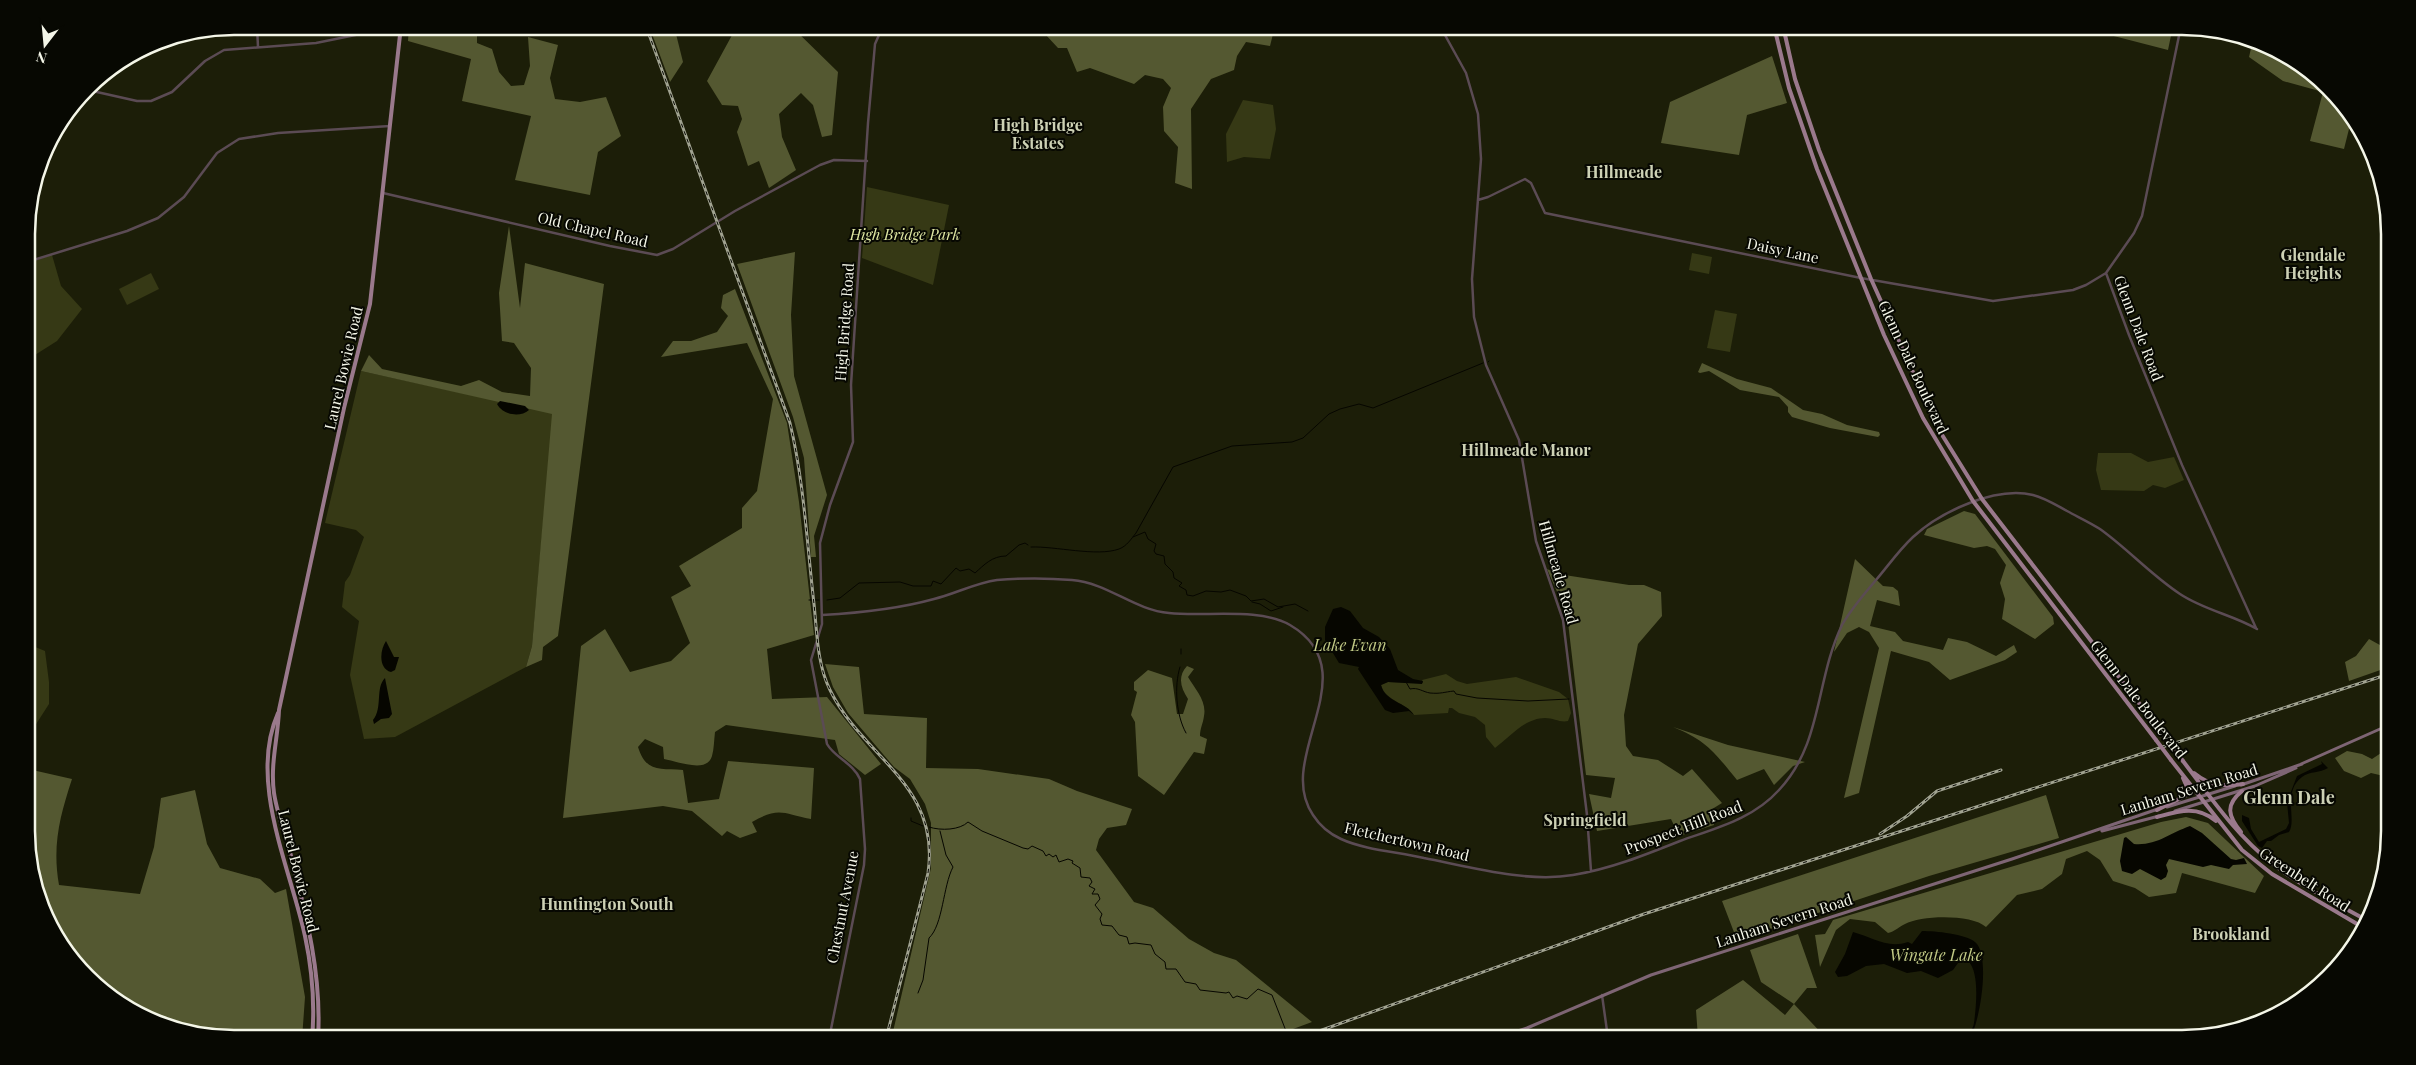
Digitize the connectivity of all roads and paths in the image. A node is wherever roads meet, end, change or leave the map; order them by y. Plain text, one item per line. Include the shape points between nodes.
1 (257, 35) edge
2 (355, 35) edge
3 (400, 35) edge
4 (878, 35) edge
5 (1445, 35) edge
6 (1776, 35) edge
7 (1785, 35) edge
8 (2179, 35) edge
9 (258, 47) junction
10 (95, 91) edge
11 (390, 126) junction
12 (867, 161) junction
13 (383, 193) junction
14 (1478, 200) junction
15 (35, 260) edge
16 (2106, 273) junction
17 (1861, 278) junction
18 (1871, 279) junction
19 (1982, 499) junction
20 (1973, 501) junction
21 (822, 615) junction
22 (2257, 629) joint
23 (279, 710) junction
24 (2381, 729) edge
25 (2171, 760) junction
26 (2183, 761) junction
27 (2302, 764) junction
28 (2243, 784) junction
29 (2242, 791) junction
30 (2208, 795) junction
31 (2200, 797) junction
32 (2212, 800) junction
33 (2204, 802) junction
34 (2156, 810) junction
35 (2157, 817) junction
36 (2084, 836) junction
37 (2231, 838) junction
38 (2251, 846) junction
39 (1591, 871) junction
40 (2361, 917) edge
41 (2357, 924) edge
42 (1602, 994) junction
43 (312, 1030) edge
44 (318, 1030) edge
45 (831, 1030) edge
46 (1521, 1030) edge
47 (1607, 1030) edge

1 - 9 street
2 - 9 street via 316,43
3 - 11 main road, Laurel Bowie Road
4 - 12 street, High Bridge Road via 874,52
5 - 14 street, Hillmeade Road via 1466,73 1477,106 1481,145
6 - 17 main road, Glenn Dale Boulevard via 1801,127
7 - 18 main road, Glenn Dale Boulevard via 1805,112
8 - 16 street, Glenn Dale Road via 2144,212 2134,233
9 - 10 street via 217,53 172,92 151,101
11 - 13 main road, Laurel Bowie Road
11 - 15 street via 278,132 239,139 214,156 184,197 158,218
12 - 13 street, Old Chapel Road via 834,160 820,165 657,255
12 - 21 street, High Bridge Road via 851,385 853,442 821,538
13 - 23 main road, Laurel Bowie Road via 368,316 346,399
14 - 17 street, Daisy Lane via 1525,179 1531,183 1544,212 1551,216
14 - 39 street, Hillmeade Road via 1472,279 1474,317 1486,365 1519,440 1536,542 1563,620
16 - 18 street, Daisy Lane via 2077,289 1993,302
16 - 22 street, Glenn Dale Road via 2182,466
17 - 18 street, Daisy Lane
17 - 20 main road, Glenn Dale Boulevard via 1908,388
18 - 19 main road, Glenn Dale Boulevard via 1935,423
19 - 20 street, Prospect Hill Road
19 - 22 street, Prospect Hill Road via 2013,493 2044,499 2101,530 2181,595
19 - 26 main road, Glenn Dale Boulevard, bridge
20 - 25 main road, Glenn Dale Boulevard, bridge
20 - 39 street, Prospect Hill Road via 1916,534 1849,615 1826,666 1809,743 1792,775 1775,794 1739,820
21 - 39 street, Fletchertown Road via 927,601 989,581 1054,580 1096,584 1158,612 1276,619 1300,632 1313,647 1320,664 1322,695 1302,780 1309,808 1327,830 1350,842 1509,873 1546,877
21 - 45 street, Chestnut Avenue via 820,634 811,660 823,731 830,748 860,778 865,849
23 - 43 main road, Laurel Bowie Road via 268,752 268,785 305,936 312,986
23 - 44 main road, Laurel Bowie Road via 272,759 273,788 313,949 318,986
24 - 27 main road, Lanham Severn Road
25 - 31 main road, Glenn Dale Boulevard
25 - 34 main road via 2186,783 2186,794
26 - 28 main road via 2200,778 2213,784
26 - 30 main road, Glenn Dale Boulevard
27 - 28 main road, Lanham Severn Road
27 - 29 main road, Lanham Severn Road
28 - 30 main road, Lanham Severn Road
29 - 32 main road, Lanham Severn Road
29 - 38 main road via 2232,801 2229,814
30 - 31 main road, Lanham Severn Road
30 - 32 main road, Greenbelt Road
31 - 33 main road, Greenbelt Road
31 - 34 main road, Lanham Severn Road
32 - 33 main road, Lanham Severn Road
32 - 38 main road, Greenbelt Road
33 - 35 main road, Lanham Severn Road
33 - 37 main road, Greenbelt Road
34 - 36 main road, Lanham Severn Road
35 - 36 main road, Lanham Severn Road
35 - 37 main road via 2184,810 2201,812
36 - 42 main road, Lanham Severn Road via 1738,945
37 - 41 main road, Greenbelt Road via 2272,874
38 - 40 main road, Greenbelt Road via 2289,876
42 - 46 main road, Lanham Severn Road
42 - 47 street

